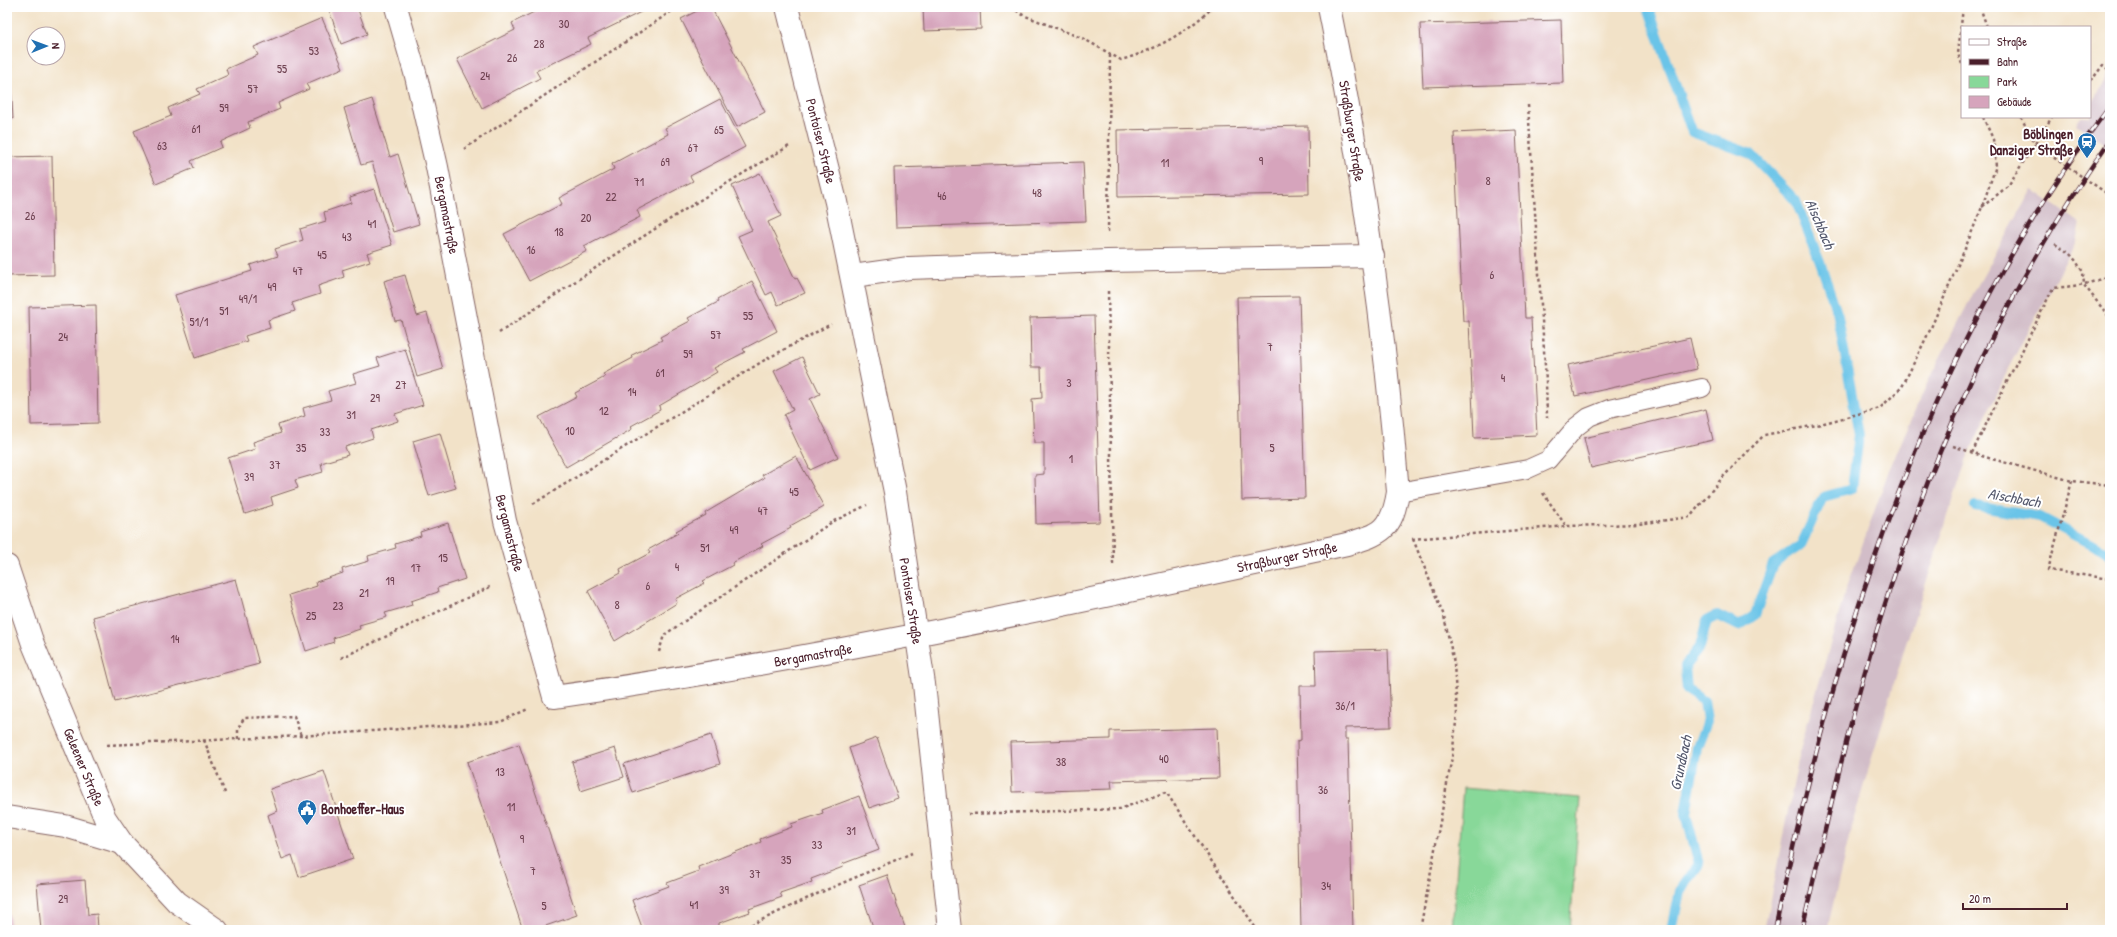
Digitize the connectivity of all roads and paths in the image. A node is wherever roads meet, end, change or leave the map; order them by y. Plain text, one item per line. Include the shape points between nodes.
1 (396, 7) edge
2 (678, 7) edge
3 (787, 7) edge
4 (1011, 7) edge
5 (1213, 7) edge
6 (1329, 7) edge
7 (1963, 7) edge
8 (1980, 7) edge
9 (1987, 26) edge
10 (1110, 54) junction
11 (1961, 62) edge
12 (2110, 71) edge
13 (2091, 79) edge
14 (1528, 105) dead end
15 (1983, 118) edge
16 (2022, 118) edge
17 (2051, 118) edge
18 (819, 128) junction
19 (2035, 145) junction
20 (437, 167) junction
21 (2110, 201) edge
22 (1982, 207) junction
23 (2055, 244) dead end
24 (1373, 256) junction
25 (1108, 261) junction
26 (2110, 274) edge
27 (852, 276) junction
28 (2084, 285) junction
29 (858, 309) junction
30 (2110, 318) edge
31 (473, 350) junction
32 (1702, 388) dead end
33 (1953, 446) dead end
34 (1972, 453) junction
35 (1548, 460) junction
36 (1528, 469) junction
37 (2072, 481) junction
38 (2110, 485) edge
39 (895, 492) junction
40 (1398, 492) junction
41 (505, 521) junction
42 (1566, 526) junction
43 (1386, 528) junction
44 (1413, 539) junction
45 (7, 566) edge
46 (520, 574) junction
47 (2110, 579) edge
48 (1114, 594) junction
49 (664, 635) dead end
50 (917, 635) junction
51 (341, 658) dead end
52 (500, 722) dead end
53 (301, 736) junction
54 (238, 739) junction
55 (204, 740) junction
56 (75, 746) junction
57 (225, 793) dead end
58 (937, 815) junction
59 (7, 817) edge
60 (940, 841) junction
61 (122, 843) junction
62 (217, 930) edge
63 (740, 930) edge
64 (950, 930) edge
65 (1256, 930) edge
66 (1420, 930) edge

1 - 20 street, Bergamastraße via 416,76
2 - 20 path
3 - 18 street, Pontoiser Straße
4 - 10 path via 1084,39
5 - 10 path via 1195,25 1146,53 1121,60
6 - 24 street, Straßburger Straße via 1341,63
7 - 11 path via 1958,54
8 - 9 path
10 - 25 path
12 - 13 path via 2103,65
14 - 35 path via 1546,381
15 - 22 path via 1992,140 1996,166
16 - 19 path
17 - 19 path
18 - 27 street, Pontoiser Straße
18 - 31 path via 639,238
19 - 21 path via 2105,192
19 - 22 path via 2008,186
20 - 31 street, Bergamastraße
22 - 42 path via 1930,330 1902,387 1880,408 1828,423 1764,435 1722,478 1690,517 1638,524
23 - 28 path via 2076,261 2083,272
24 - 25 street
24 - 40 street, Straßburger Straße
25 - 27 street via 909,268
25 - 48 path
26 - 28 path
27 - 29 street, Pontoiser Straße
28 - 30 path
28 - 34 path via 2053,288
29 - 39 street, Pontoiser Straße
29 - 41 path via 764,361
31 - 41 street, Bergamastraße
32 - 35 lane via 1589,417 1576,427
33 - 34 path
34 - 37 path
35 - 36 lane
36 - 40 lane
36 - 42 path
37 - 38 path
37 - 47 path via 2048,570
39 - 49 path via 832,522
39 - 50 street, Pontoiser Straße
40 - 43 street, Straßburger Straße via 1395,508
41 - 46 street, Bergamastraße
42 - 44 path
43 - 44 path
43 - 48 street, Straßburger Straße via 1371,537 1347,544
44 - 66 path via 1444,616 1454,663 1458,713
45 - 56 street, Geleener Straße via 33,644
46 - 50 street, Bergamastraße via 554,697 821,654
46 - 51 path
48 - 50 street, Straßburger Straße
50 - 58 street, Pontoiser Straße
52 - 53 path
53 - 54 path
53 - 54 path via 294,716 279,716 244,718 238,729
54 - 55 path
55 - 56 path
55 - 57 path
56 - 61 street, Geleener Straße via 105,818
58 - 60 street, Pontoiser Straße
58 - 65 path via 1120,809 1166,792
59 - 61 street via 65,826
60 - 63 path
60 - 64 street, Pontoiser Straße
61 - 62 street, Geleener Straße via 177,902

